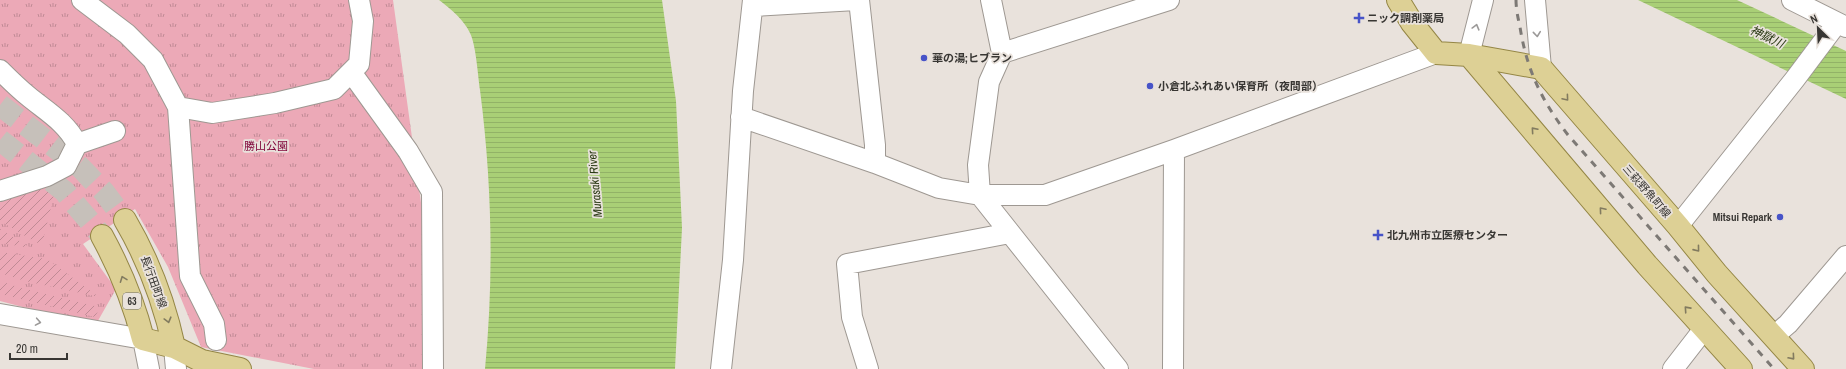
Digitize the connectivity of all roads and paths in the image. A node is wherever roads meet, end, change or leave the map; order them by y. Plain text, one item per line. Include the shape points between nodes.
1 (82, 0) edge
2 (359, 0) edge
3 (858, 0) edge
4 (991, 0) edge
5 (1169, 0) edge
6 (1398, 0) edge
7 (1483, 0) edge
8 (1535, 0) edge
9 (1792, 0) edge
10 (753, 3) edge
11 (1841, 25) edge
12 (1002, 53) junction
13 (1436, 53) junction
14 (1469, 55) junction
15 (1541, 68) junction
16 (0, 70) edge
17 (351, 72) junction
18 (174, 116) junction
19 (741, 116) junction
20 (115, 131) dead end
21 (77, 144) junction
22 (1174, 150) junction
23 (875, 163) junction
24 (0, 191) edge
25 (980, 195) junction
26 (125, 220) tunnel mouth
27 (1678, 226) junction
28 (1010, 233) junction
29 (102, 236) tunnel mouth
30 (1846, 256) edge
31 (0, 314) edge
32 (1704, 329) junction
33 (1774, 336) junction
34 (143, 339) junction
35 (216, 340) dead end
36 (174, 347) junction
37 (149, 369) edge
38 (176, 369) edge
39 (240, 369) edge
40 (433, 369) edge
41 (721, 369) edge
42 (868, 369) edge
43 (1118, 369) edge
44 (1172, 369) edge
45 (1673, 369) edge
46 (1741, 369) edge
47 (1803, 369) edge

1 - 18 street via 127,34 153,60
2 - 17 street via 363,21 359,64
3 - 10 street
3 - 23 street
4 - 12 street
5 - 12 street
6 - 13 main road via 1412,23
14 -> 7 street
8 -> 15 street
9 - 11 street
10 - 19 street
11 - 27 street
12 - 25 street via 989,82 978,165
13 - 14 main road
13 - 22 street
14 - 15 main road
32 -> 14 main road
15 -> 27 main road, 三萩野魚町線
16 - 21 street via 27,96 57,118 72,133
17 - 18 street via 334,90 275,103
17 - 40 street via 408,151 432,192
18 - 35 street via 190,276 214,324
19 - 23 street
19 - 41 street via 733,260
20 - 21 street
21 - 24 street via 66,166 47,176
22 - 25 street via 1045,195
22 - 44 street
23 - 25 street via 939,188
25 - 28 street
26 -> 36 main road, 長行田町線 via 142,249 155,279
27 -> 33 main road, 三萩野魚町線 via 1717,274
28 - 42 street via 847,264 852,318
28 - 43 street
34 -> 29 main road, 63 via 122,274
30 - 33 street via 1788,324
31 -> 34 street
32 - 45 street
32 - 46 main road
33 -> 47 main road, 三萩野魚町線
34 - 36 main road
34 - 37 street
36 - 38 street
36 - 39 main road via 202,361

